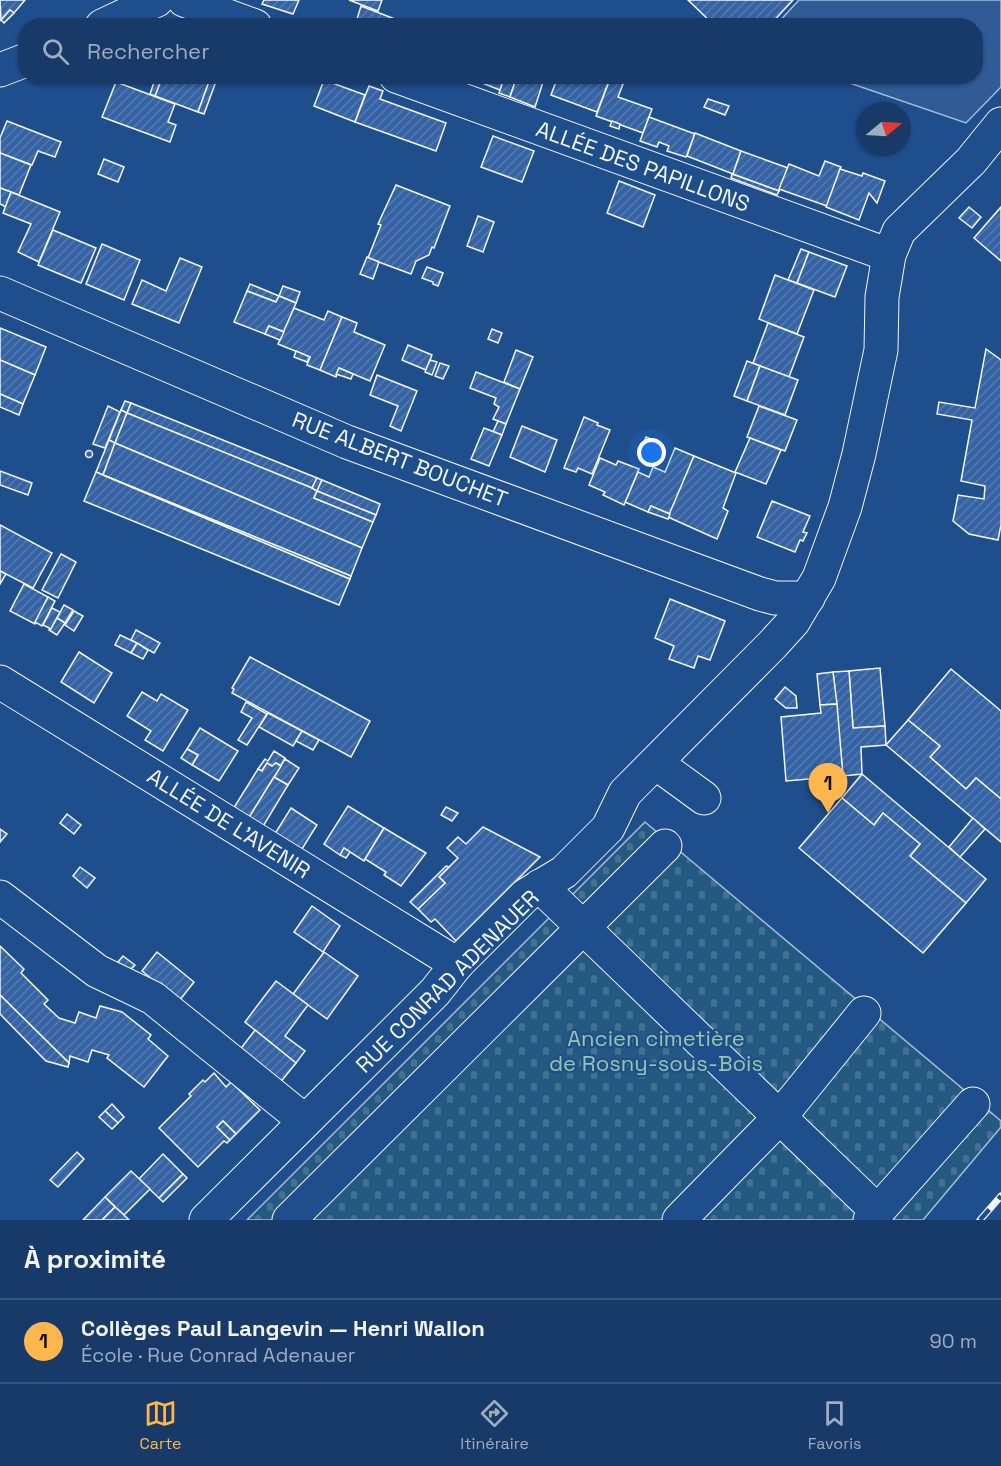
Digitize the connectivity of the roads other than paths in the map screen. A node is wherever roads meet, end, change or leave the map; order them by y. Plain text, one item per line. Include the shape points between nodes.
1 (158, 0) edge
2 (184, 0) edge
3 (119, 18) edge
4 (233, 18) edge
5 (18, 63) edge
6 (0, 70) edge
7 (418, 84) edge
8 (1001, 124) edge
9 (889, 255) junction
10 (0, 293) edge
11 (808, 598) junction
12 (0, 682) edge
13 (656, 763) junction
14 (704, 798) dead end
15 (665, 846) dead end
16 (540, 886) junction
17 (0, 897) edge
18 (583, 928) junction
19 (457, 964) junction
20 (864, 1013) dead end
21 (973, 1104) dead end
22 (779, 1118) junction
23 (305, 1121) junction
24 (874, 1216) edge
25 (206, 1220) edge
26 (290, 1220) edge
27 (679, 1220) edge

1 - 3 street
2 - 4 street
5 - 6 street
7 - 9 street, ALLÉE DES PAPILLONS
8 - 9 street, RUE CONRAD ADENAUER via 971,161 899,231
9 - 11 street, RUE CONRAD ADENAUER via 882,297 881,350 859,454 845,507
10 - 11 street, RUE ALBERT BOUCHET via 347,442 760,594
11 - 13 street, RUE CONRAD ADENAUER via 773,644
12 - 19 street, ALLÉE DE L'AVENIR
13 - 14 street
13 - 16 street, RUE CONRAD ADENAUER via 625,793 608,828 564,872
15 - 18 street
16 - 18 street
16 - 19 street, RUE CONRAD ADENAUER via 525,895
17 - 23 street via 97,972 153,998
18 - 22 street
18 - 26 street
19 - 23 street, RUE CONRAD ADENAUER via 435,992
20 - 22 street
21 - 24 street
22 - 24 street
22 - 27 street
23 - 25 street, RUE CONRAD ADENAUER

